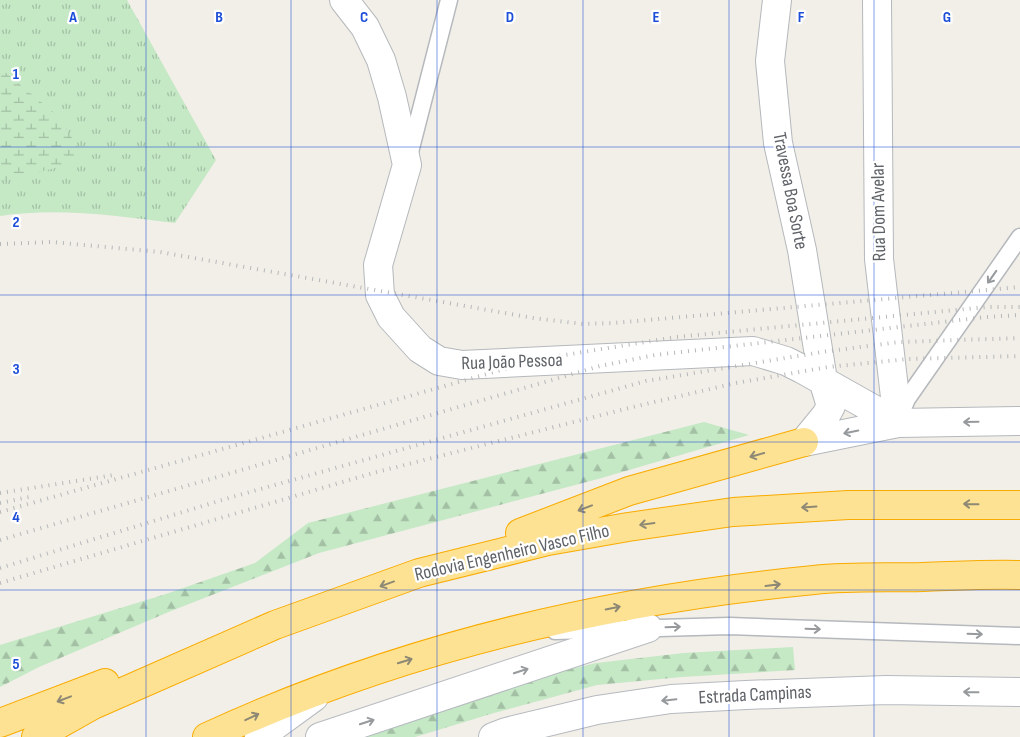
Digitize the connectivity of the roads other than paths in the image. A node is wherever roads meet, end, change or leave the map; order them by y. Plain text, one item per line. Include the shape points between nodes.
1 (344, 0) edge
2 (449, 0) edge
3 (777, 0) edge
4 (877, 0) edge
5 (407, 165) junction
6 (1020, 237) edge
7 (823, 380) junction
8 (1020, 421) edge
9 (898, 423) junction
10 (804, 442) junction
11 (1020, 504) edge
12 (419, 573) junction
13 (1020, 575) edge
14 (275, 625) junction
15 (648, 628) junction
16 (502, 632) junction
17 (1020, 636) edge
18 (324, 689) junction
19 (1020, 692) edge
20 (0, 723) edge
21 (36, 737) edge
22 (208, 737) edge
23 (259, 737) edge
24 (320, 737) edge
25 (493, 737) edge

1 - 5 street via 365,27 381,60
2 - 5 lane, Rua João Pessoa
3 - 7 street, Travessa Boa Sorte via 770,61 778,143 802,250
4 - 9 street, Rua Dom Avelar via 879,259
5 - 7 street, Rua João Pessoa via 378,265 380,295 404,333 439,361 462,365 753,352 786,361
6 -> 9 lane via 907,398
7 - 9 street, Rua João Pessoa
7 - 10 street via 831,406
8 -> 9 street
9 -> 10 street
10 -> 12 highway via 629,491
11 -> 12 highway, Rodovia Engenheiro Vasco Filho via 848,505 733,512 548,540
12 -> 14 highway, Rodovia Engenheiro Vasco Filho
16 -> 13 highway via 618,607 817,580
14 -> 20 highway
14 - 21 highway, Rodovia Engenheiro Vasco Filho via 93,705
15 - 16 lane
15 -> 17 lane via 729,626
24 -> 15 street
18 -> 16 highway
22 -> 18 highway via 264,711
18 - 23 street
19 -> 25 street, Estrada Campinas via 886,690 671,700 597,710

